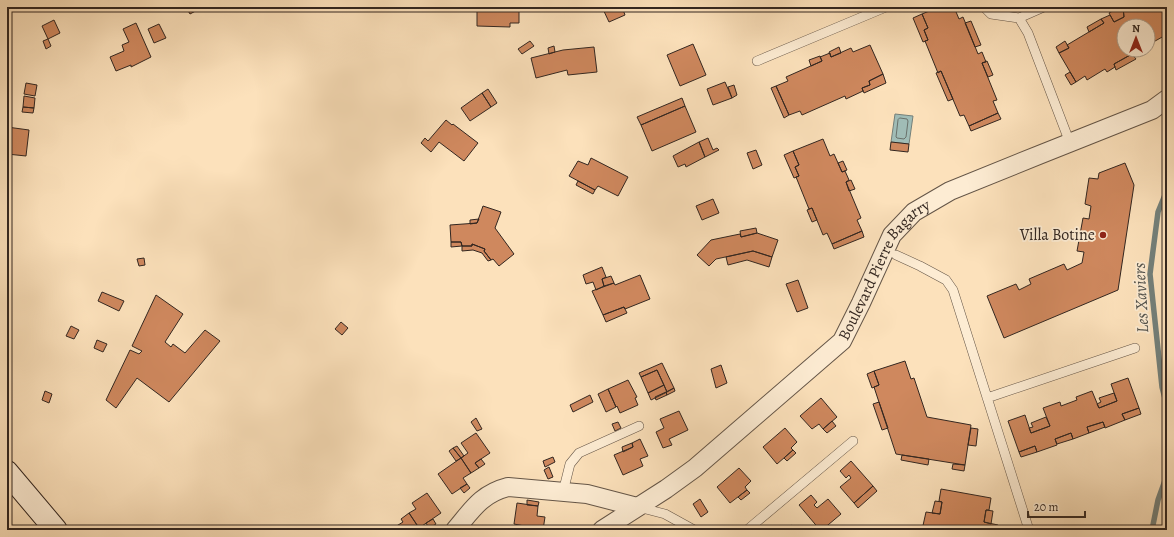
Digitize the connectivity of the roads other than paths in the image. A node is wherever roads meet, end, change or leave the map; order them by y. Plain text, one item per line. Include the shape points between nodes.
1 (886, 7) edge
2 (984, 7) edge
3 (1044, 7) edge
4 (1019, 18) junction
5 (757, 61) dead end
6 (1167, 99) edge
7 (1070, 143) junction
8 (896, 255) dead end
9 (1135, 348) dead end
10 (987, 398) junction
11 (639, 426) dead end
12 (853, 440) dead end
13 (7, 472) edge
14 (563, 492) junction
15 (637, 507) junction
16 (56, 530) edge
17 (455, 530) edge
18 (602, 530) edge
19 (694, 530) edge
20 (747, 530) edge
21 (1029, 530) edge

1 - 5 lane
2 - 4 lane via 991,14
3 - 4 lane
4 - 7 lane via 1028,33
6 - 7 street, Boulevard Pierre Bagarry via 1152,110
7 - 15 street, Boulevard Pierre Bagarry via 950,191 914,212 892,235 842,341 695,468
8 - 10 lane via 946,280 953,290
9 - 10 lane
10 - 21 lane
11 - 14 lane via 579,453 570,464
12 - 20 lane
13 - 16 street
14 - 15 street via 587,494
14 - 17 street via 508,486 495,490 480,500
15 - 18 street, Boulevard Pierre Bagarry
15 - 19 lane via 665,514

